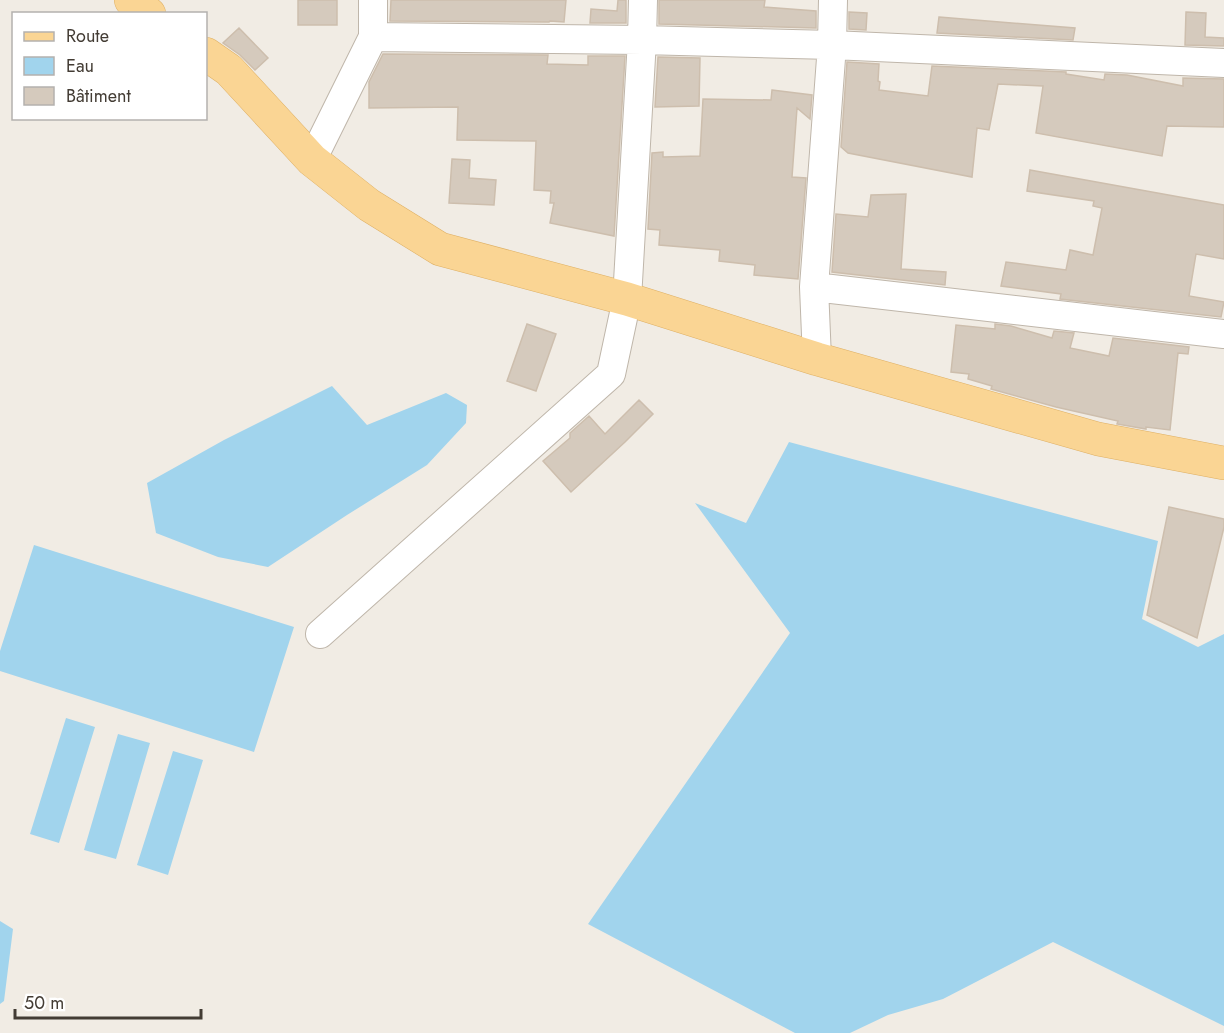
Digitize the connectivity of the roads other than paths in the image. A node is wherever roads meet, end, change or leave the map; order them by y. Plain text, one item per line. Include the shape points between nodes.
1 (130, 0) edge
2 (373, 0) edge
3 (643, 0) edge
4 (833, 0) edge
5 (146, 12) edge
6 (373, 37) junction
7 (642, 40) junction
8 (832, 45) junction
9 (207, 55) edge
10 (1224, 63) edge
11 (312, 160) junction
12 (814, 287) junction
13 (627, 299) junction
14 (1224, 334) edge
15 (817, 359) junction
16 (1224, 463) edge
17 (320, 634) dead end

1 - 5 main road
2 - 6 street
3 - 7 street
4 - 8 street
6 - 7 street
6 - 11 street
7 - 8 street
7 - 13 street
8 - 10 street
8 - 12 street
9 - 11 main road via 229,70
11 - 13 main road via 369,205 440,249
12 - 14 street
12 - 15 street
13 - 15 main road
13 - 17 street via 611,374
15 - 16 main road via 1098,440

